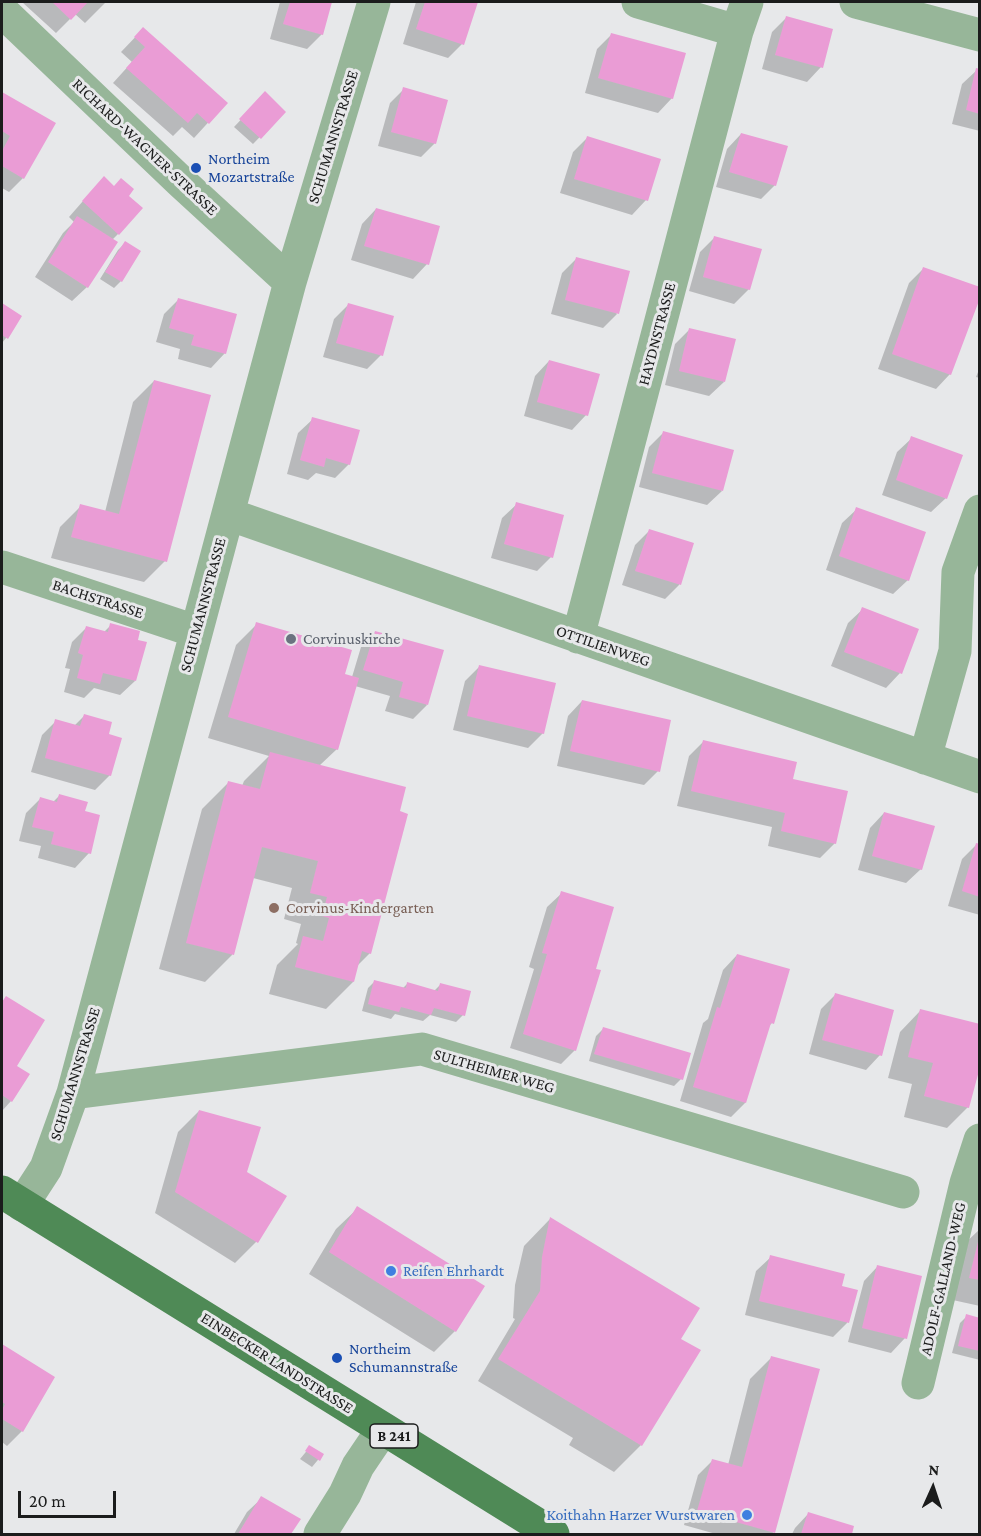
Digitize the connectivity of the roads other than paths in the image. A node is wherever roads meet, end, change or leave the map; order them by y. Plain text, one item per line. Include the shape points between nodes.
1 (374, 2) edge
2 (638, 2) edge
3 (856, 2) edge
4 (2, 11) edge
5 (742, 16) edge
6 (980, 35) edge
7 (290, 282) junction
8 (980, 511) edge
9 (228, 514) junction
10 (2, 567) edge
11 (195, 631) junction
12 (578, 637) junction
13 (925, 758) junction
14 (980, 777) edge
15 (73, 1093) junction
16 (980, 1140) edge
17 (903, 1192) dead end
18 (12, 1198) edge
19 (918, 1383) dead end
20 (383, 1429) junction
21 (320, 1534) edge
22 (553, 1534) edge

1 - 7 street, SCHUMANNSTRASSE
2 - 5 street
3 - 6 street
4 - 7 street, RICHARD-WAGNER-STRASSE
5 - 12 street, HAYDNSTRASSE
7 - 9 street, SCHUMANNSTRASSE
8 - 13 street via 958,572 956,651
9 - 11 street, SCHUMANNSTRASSE
9 - 12 street, OTTILIENWEG
10 - 11 street, BACHSTRASSE
11 - 15 street, SCHUMANNSTRASSE
12 - 13 street, OTTILIENWEG
13 - 14 street, OTTILIENWEG
15 - 17 street, SULTHEIMER WEG via 422,1050
15 - 18 street, SCHUMANNSTRASSE via 46,1168
16 - 19 street, ADOLF-GALLAND-WEG
18 - 20 main road, EINBECKER LANDSTRASSE / B 241
20 - 21 street
20 - 22 main road, EINBECKER LANDSTRASSE / B 241

